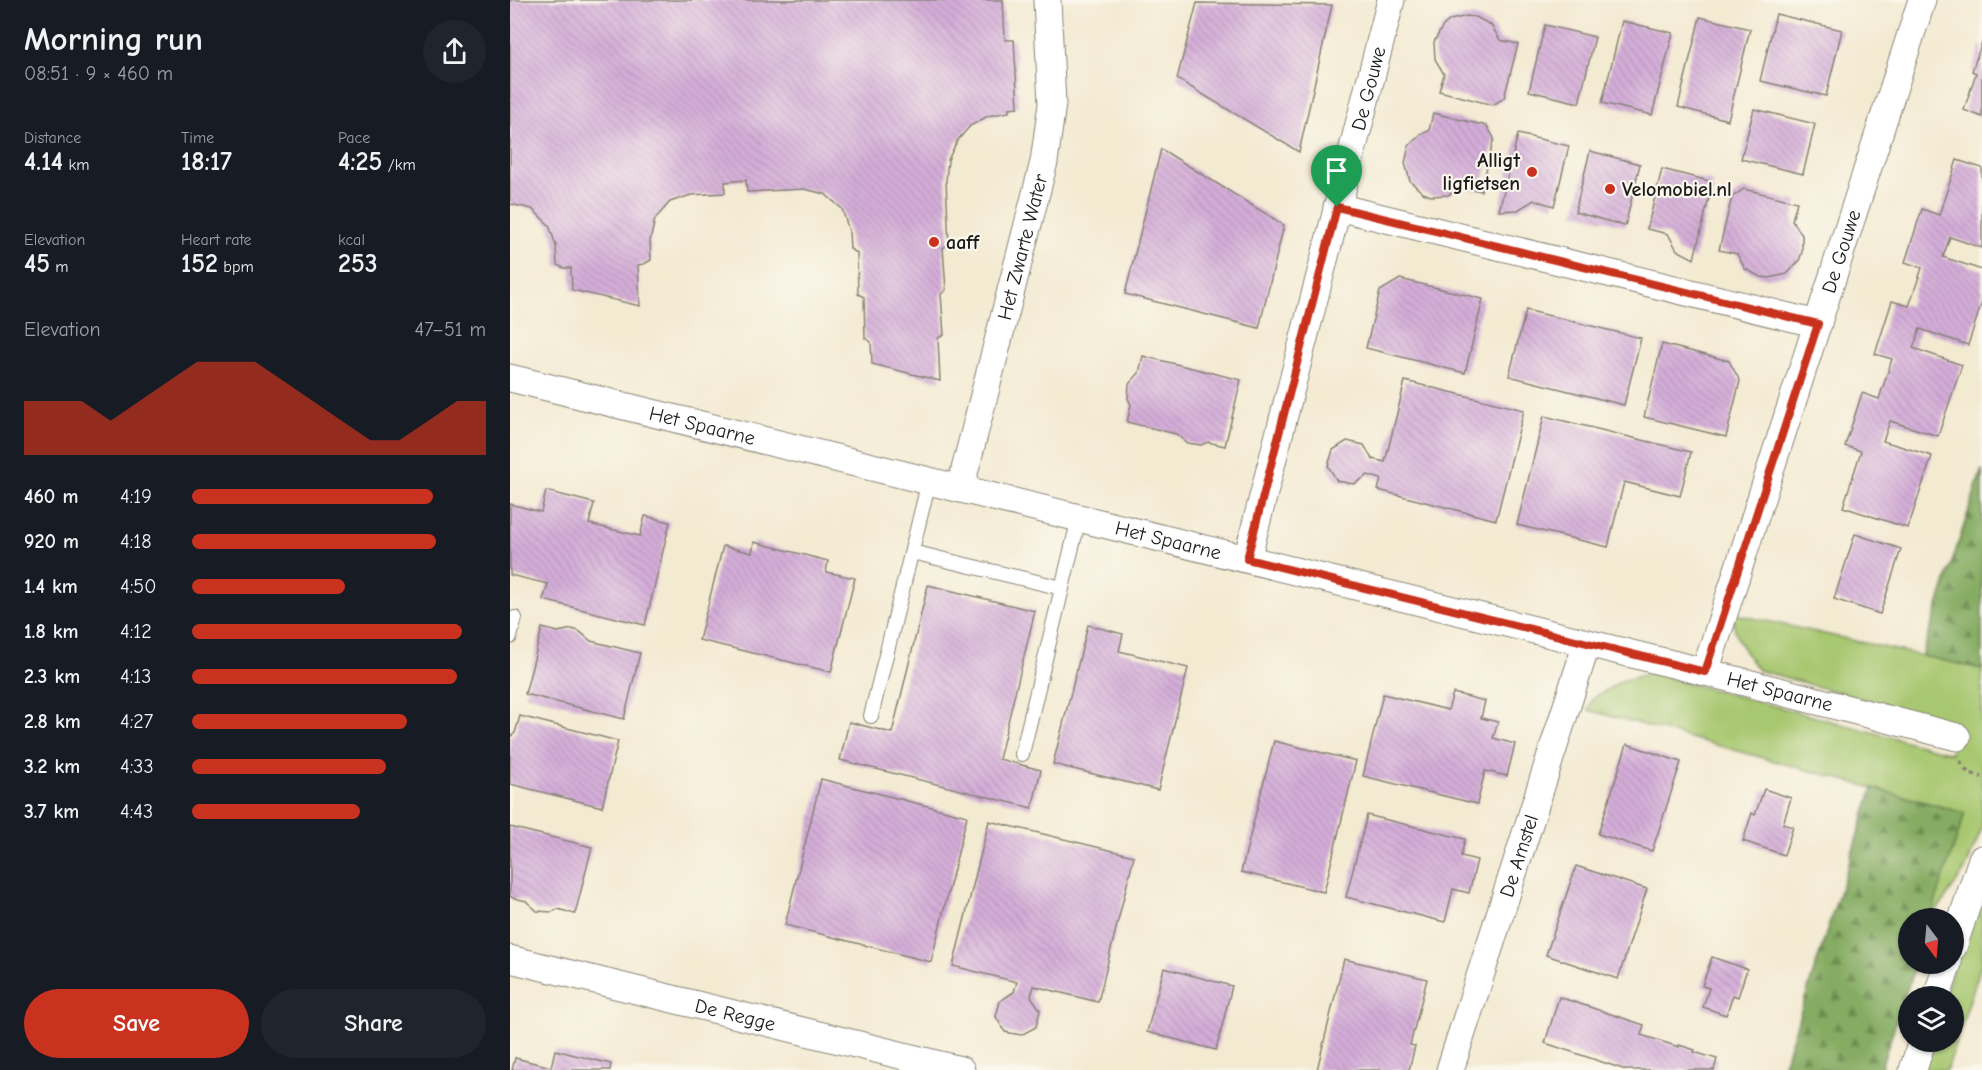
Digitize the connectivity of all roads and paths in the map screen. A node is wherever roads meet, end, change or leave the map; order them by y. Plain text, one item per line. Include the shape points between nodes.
1 (1047, 0) edge
2 (1391, 0) edge
3 (1922, 0) edge
4 (1337, 207) junction
5 (1818, 324) junction
6 (510, 378) edge
7 (929, 481) junction
8 (960, 489) junction
9 (1079, 518) junction
10 (912, 552) junction
11 (1247, 559) junction
12 (1062, 588) junction
13 (515, 618) dead end
14 (510, 637) edge
15 (1587, 643) junction
16 (1705, 672) junction
17 (871, 716) dead end
18 (1957, 736) dead end
19 (1022, 754) dead end
20 (1982, 859) edge
21 (1964, 914) edge
22 (510, 960) edge
23 (1919, 1052) edge
24 (962, 1070) edge
25 (1450, 1070) edge
26 (1913, 1070) edge

1 - 8 street, Het Zwarte Water via 1052,104 1044,162
2 - 4 street, De Gouwe
3 - 5 street, De Gouwe
4 - 5 street
4 - 11 street, De Gouwe
5 - 16 street, De Gouwe
6 - 7 street, Het Spaarne
7 - 8 street, Het Spaarne
7 - 10 lane
8 - 9 street, Het Spaarne
9 - 11 street, Het Spaarne
9 - 12 lane
10 - 12 lane
10 - 17 lane
11 - 15 street, Het Spaarne
12 - 19 lane
13 - 14 lane
15 - 16 street, Het Spaarne
15 - 25 street, De Amstel
16 - 18 street, Het Spaarne
20 - 21 street
22 - 24 street, De Regge
23 - 26 street

